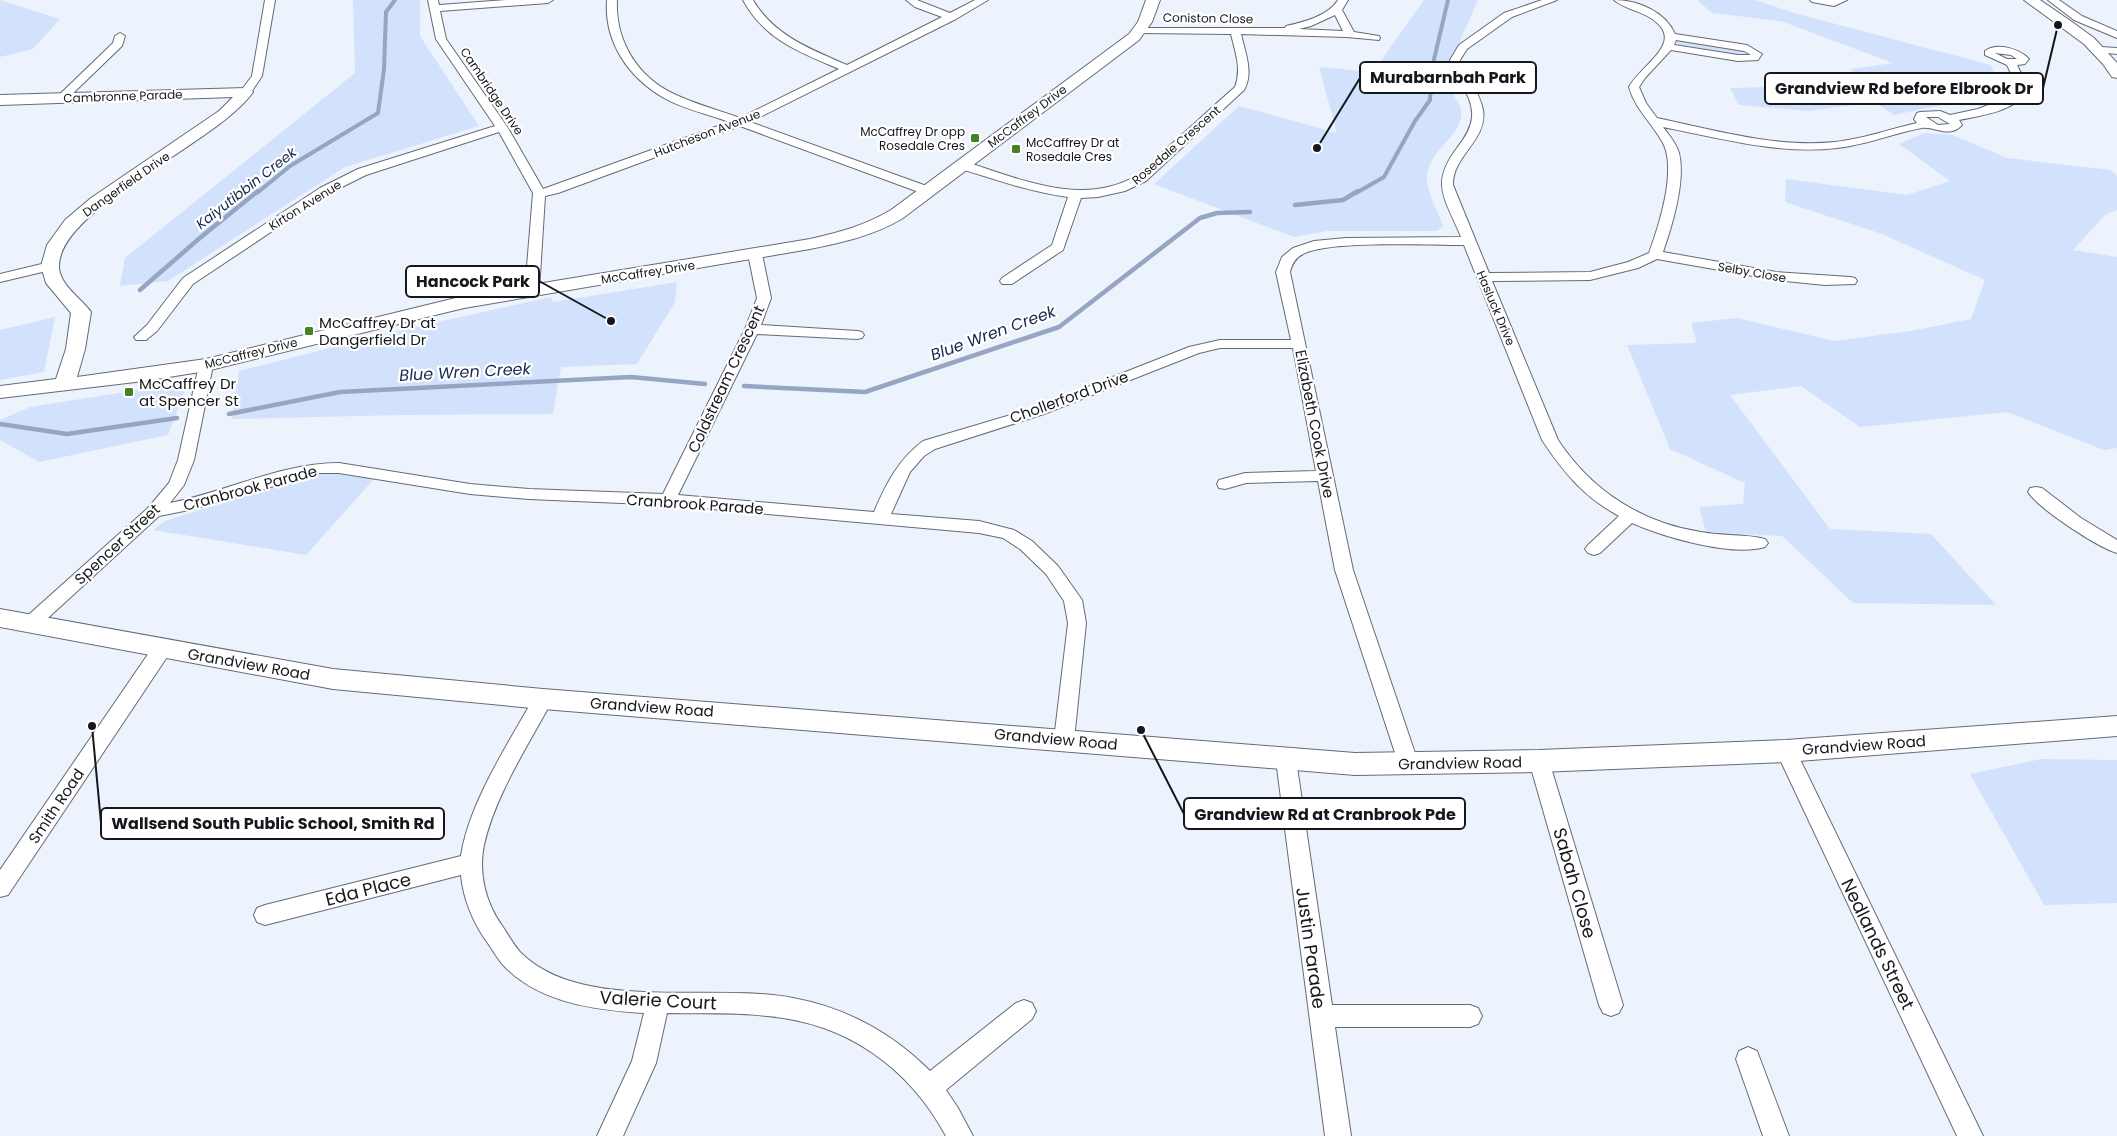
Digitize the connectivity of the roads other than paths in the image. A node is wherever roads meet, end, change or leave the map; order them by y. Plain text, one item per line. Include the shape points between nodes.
1 (270, 0) edge
2 (548, 0) edge
3 (612, 0) edge
4 (748, 0) edge
5 (911, 0) edge
6 (982, 0) edge
7 (1153, 0) edge
8 (1343, 0) edge
9 (1552, 0) edge
10 (1619, 0) edge
11 (1815, 0) edge
12 (1842, 0) edge
13 (2031, 0) edge
14 (2053, 0) edge
15 (433, 4) edge
16 (1337, 10) junction
17 (952, 17) junction
18 (1140, 30) junction
19 (1235, 31) junction
20 (1275, 31) junction
21 (1347, 34) junction
22 (2117, 35) edge
23 (120, 36) dead end
24 (1375, 38) dead end
25 (1670, 42) junction
26 (2101, 50) junction
27 (2117, 51) edge
28 (2011, 63) dead end
29 (848, 69) junction
30 (2117, 74) edge
31 (246, 92) junction
32 (63, 97) junction
33 (0, 100) edge
34 (1653, 121) junction
35 (740, 123) junction
36 (502, 128) junction
37 (962, 165) junction
38 (928, 191) junction
39 (538, 193) junction
40 (1076, 196) junction
41 (1468, 241) junction
42 (755, 254) junction
43 (1655, 255) junction
44 (50, 266) junction
45 (1483, 277) junction
46 (0, 278) edge
47 (1007, 281) dead end
48 (1850, 281) dead end
49 (532, 291) junction
50 (752, 329) junction
51 (857, 335) dead end
52 (141, 337) dead end
53 (1299, 344) junction
54 (206, 364) junction
55 (64, 385) junction
56 (0, 392) edge
57 (1325, 476) junction
58 (1225, 484) dead end
59 (2036, 492) dead end
60 (668, 500) junction
61 (154, 512) junction
62 (1630, 515) junction
63 (880, 520) junction
64 (1759, 543) dead end
65 (2117, 546) edge
66 (1594, 549) dead end
67 (0, 618) edge
68 (31, 623) junction
69 (162, 649) junction
70 (543, 699) junction
71 (2117, 726) edge
72 (1064, 740) junction
73 (1786, 751) junction
74 (1286, 760) junction
75 (1539, 761) junction
76 (1409, 765) junction
77 (471, 863) junction
78 (0, 888) edge
79 (265, 915) dead end
80 (658, 1003) junction
81 (1611, 1005) dead end
82 (1024, 1011) dead end
83 (1321, 1016) junction
84 (1470, 1016) dead end
85 (1748, 1059) dead end
86 (930, 1087) junction
87 (610, 1136) edge
88 (960, 1136) edge
89 (1338, 1136) edge
90 (1776, 1136) edge
91 (1970, 1136) edge

1 - 31 street, Dangerfield Drive via 257,76
2 - 15 street
3 - 35 street via 610,19 617,42 632,65 649,82 669,96
4 - 29 street via 753,12 783,39
5 - 17 street
6 - 17 street, Hutcheson Avenue
7 - 18 street, McCaffrey Drive
8 - 16 street
9 - 41 street, Hasluck Drive via 1508,16 1463,47 1455,60 1478,110 1475,129 1446,178
10 - 25 street via 1648,11 1664,22
11 - 12 street via 1834,3
13 - 26 street
14 - 22 street via 2078,18
15 - 36 street, Cambridge Drive via 440,39
16 - 20 street, Coniston Close via 1307,24
16 - 21 street via 1349,32
17 - 29 street, Hutcheson Avenue
18 - 19 street, Coniston Close
18 - 37 street, McCaffrey Drive via 1134,38
19 - 20 street, Coniston Close
19 - 40 street, Rosedale Crescent via 1244,70 1240,88 1142,178 1111,192
20 - 21 street, Coniston Close
21 - 24 street, Coniston Close
23 - 32 street via 118,44
25 - 25 street via 1738,58 1754,58 1758,54 1747,48
25 - 34 street via 1634,87 1639,103
26 - 27 street
26 - 30 street
28 - 34 street via 2023,88 2020,97 2010,103 1951,118 1956,123 1954,127 1938,128 1926,124 1823,146 1768,142
29 - 35 street, Hutcheson Avenue
31 - 32 street, Cambronne Parade
31 - 44 street, Dangerfield Drive via 224,114 97,202 71,224 56,245
32 - 33 street, Cambronne Parade
34 - 43 street via 1671,146 1675,164 1662,239
35 - 38 street
35 - 39 street, Hutcheson Avenue
36 - 39 street, Cambridge Drive
36 - 52 street, Kirton Avenue via 362,172 324,191 188,281 152,328
37 - 38 street, McCaffrey Drive
37 - 40 street, Rosedale Crescent
38 - 42 street, McCaffrey Drive via 877,226 855,234
39 - 49 street
40 - 47 street via 1058,247
41 - 45 street, Hasluck Drive
41 - 53 street, Elizabeth Cook Drive via 1346,242 1314,245 1298,251 1287,260 1283,272
42 - 49 street, McCaffrey Drive
42 - 50 street, Coldstream Crescent via 764,298
43 - 45 street via 1614,271 1590,276
43 - 48 street, Selby Close via 1790,279
44 - 46 street
44 - 55 street via 55,283 81,312 78,340
45 - 62 street, Hasluck Drive via 1559,458 1599,496
49 - 54 street, McCaffrey Drive via 455,304
50 - 51 street
50 - 60 street, Coldstream Crescent
53 - 57 street, Elizabeth Cook Drive
53 - 63 street, Chollerford Drive via 1220,344 1194,350 1039,411 929,445 914,455 898,475
54 - 55 street, McCaffrey Drive
54 - 61 street, Spencer Street via 186,460 176,485
55 - 56 street, McCaffrey Drive
57 - 58 street via 1245,478
57 - 76 street, Elizabeth Cook Drive via 1344,570
59 - 65 street via 2058,511
60 - 61 street, Cranbrook Parade via 470,489 332,468 303,472 194,504
60 - 63 street, Cranbrook Parade
61 - 68 street, Spencer Street
62 - 64 street, Hasluck Drive via 1694,538 1733,544
62 - 66 street
63 - 72 street, Cranbrook Parade via 980,527 1008,534 1026,545 1052,570 1072,600 1077,623
67 - 68 street, Grandview Road
68 - 69 street, Grandview Road
69 - 70 street, Grandview Road via 333,679
69 - 78 street, Smith Road
70 - 72 street, Grandview Road
70 - 77 street, Valerie Court via 480,824
71 - 73 street, Grandview Road
72 - 74 street, Grandview Road
73 - 75 street, Grandview Road
73 - 91 street, Nedlands Street
74 - 76 street, Grandview Road
74 - 83 street, Justin Parade
75 - 76 street, Grandview Road
75 - 81 street, Sabah Close
77 - 79 street, Eda Place
77 - 80 street, Valerie Court via 477,903 496,940 516,963 549,984 578,995
80 - 86 street, Valerie Court via 760,1004 826,1017 866,1034
80 - 87 street via 644,1064
82 - 86 street
83 - 84 street
83 - 89 street, Justin Parade
85 - 90 street
86 - 88 street, Valerie Court

